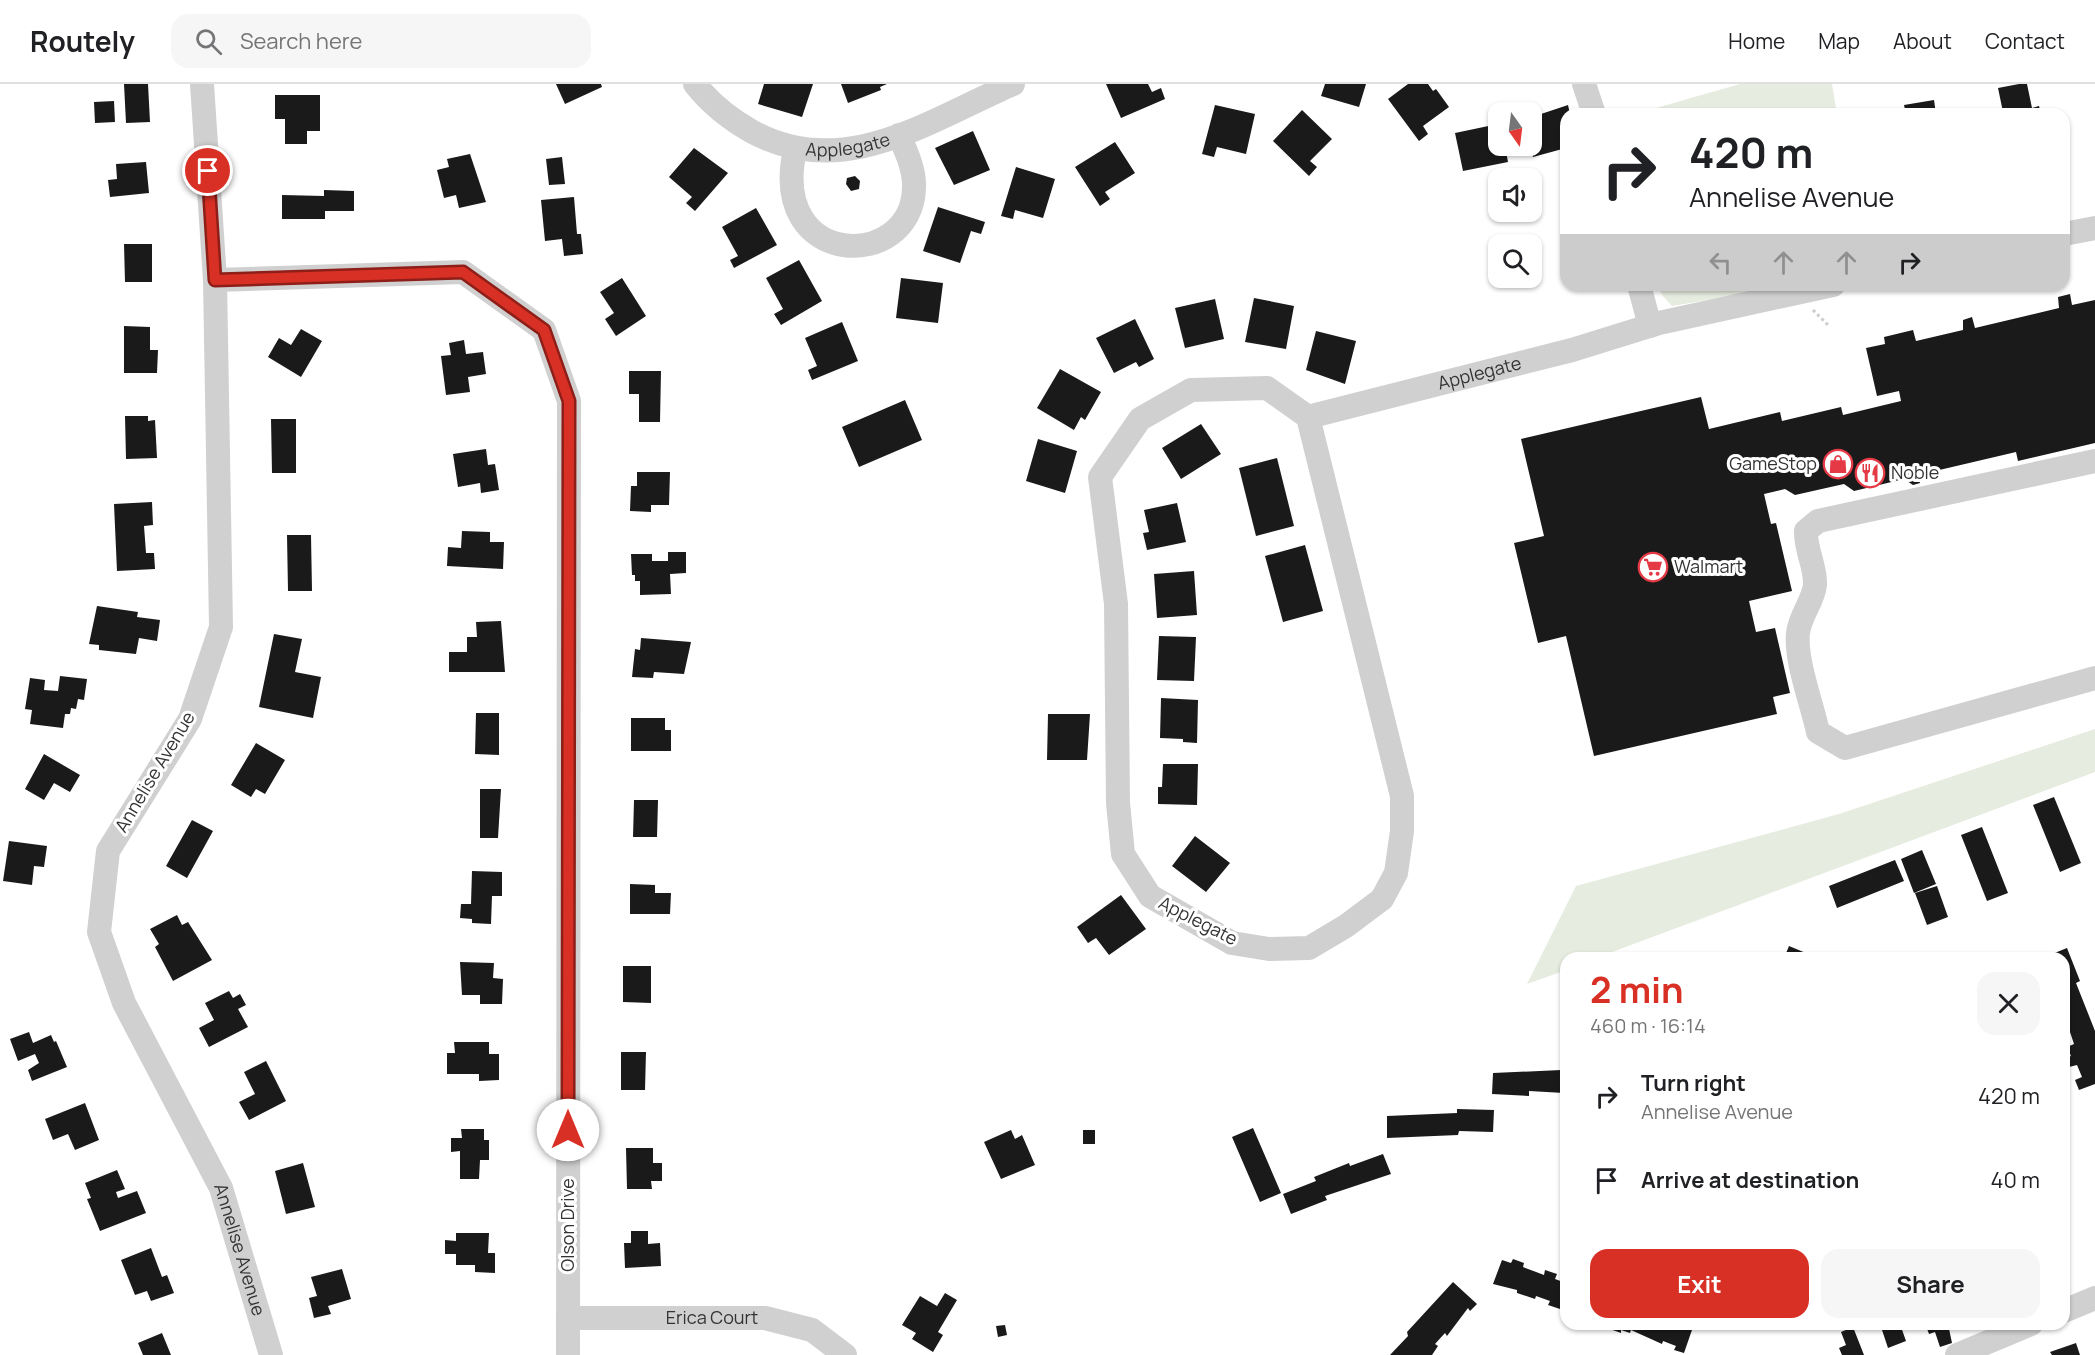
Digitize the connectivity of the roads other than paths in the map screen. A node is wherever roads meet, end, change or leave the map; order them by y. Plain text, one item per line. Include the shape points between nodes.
1 (202, 84) edge
2 (695, 84) edge
3 (1013, 84) edge
4 (1584, 84) edge
5 (1592, 108) edge
6 (898, 135) junction
7 (795, 150) junction
8 (2095, 228) edge
9 (2070, 233) edge
10 (215, 280) junction
11 (1641, 291) edge
12 (1806, 291) edge
13 (1650, 326) junction
14 (1308, 417) junction
15 (2095, 461) edge
16 (2095, 678) edge
17 (2095, 1298) edge
18 (2070, 1308) edge
19 (568, 1318) junction
20 (2017, 1330) edge
21 (271, 1355) edge
22 (568, 1355) edge
23 (845, 1355) edge
24 (1958, 1355) edge

1 - 10 street, Annelise Avenue
2 - 7 street, Applegate via 731,119
3 - 6 street, Applegate
4 - 5 street
6 - 7 street, Applegate via 847,151
6 - 7 street, Applegate via 911,165 915,186 912,204 897,228 878,241 857,247 836,245 822,238 798,215 790,188
8 - 9 street
10 - 19 street, Olson Drive via 463,272 544,330 569,401
10 - 21 street, Annelise Avenue via 221,627 190,719 108,850 99,932 124,1003 221,1188
11 - 13 street
12 - 13 street, Applegate
13 - 14 street, Applegate via 1572,350
14 - 14 street, Applegate via 1402,796 1402,831 1396,873 1382,899 1309,948 1269,949 1232,943 1150,896 1123,854 1118,803 1116,604 1100,477 1140,419 1191,390 1267,388
15 - 16 street via 1818,521 1806,531 1815,583 1798,633 1818,732 1845,748
17 - 18 street
19 - 22 street, Olson Drive
19 - 23 street, Erica Court via 765,1318 812,1329
20 - 24 street

